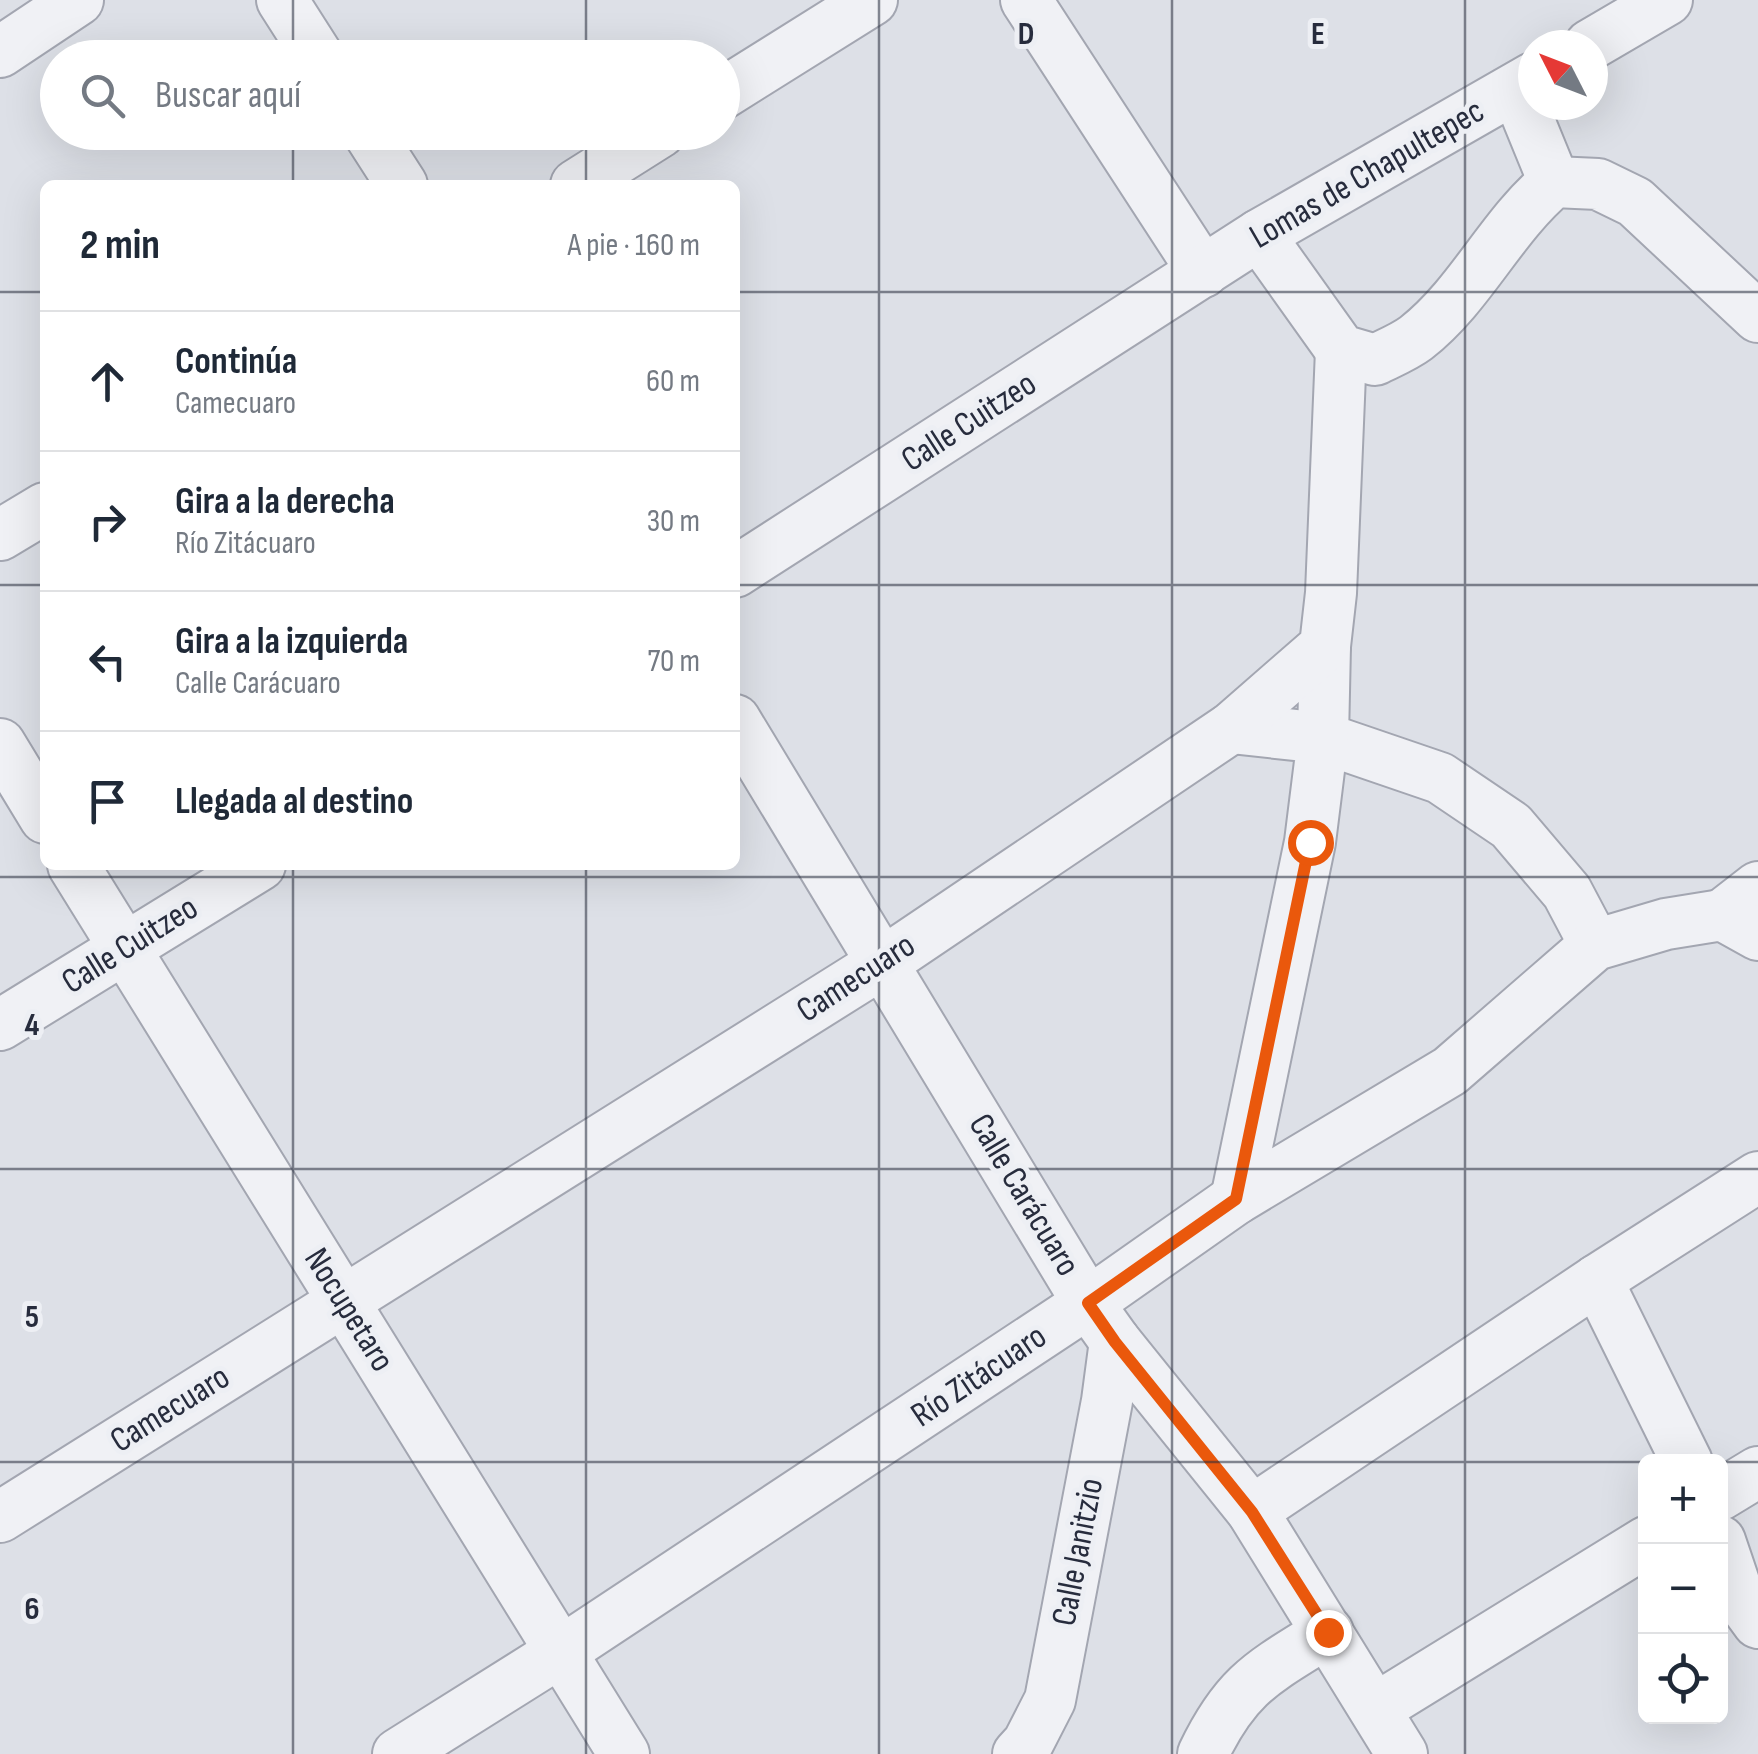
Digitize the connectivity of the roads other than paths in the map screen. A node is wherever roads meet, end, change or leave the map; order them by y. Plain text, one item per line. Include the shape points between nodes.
1 (78, 0) edge
2 (282, 0) edge
3 (872, 0) edge
4 (1026, 0) edge
5 (1667, 0) edge
6 (1608, 34) edge
7 (308, 40) edge
8 (0, 52) edge
9 (740, 83) edge
10 (1518, 86) edge
11 (1535, 120) edge
12 (380, 150) edge
13 (631, 150) edge
14 (399, 180) edge
15 (584, 180) edge
16 (1554, 182) junction
17 (1259, 235) junction
18 (1203, 272) junction
19 (1758, 317) edge
20 (1341, 350) junction
21 (40, 511) edge
22 (0, 535) edge
23 (740, 569) edge
24 (1326, 646) junction
25 (740, 728) edge
26 (1231, 728) junction
27 (1322, 738) junction
28 (0, 744) edge
29 (40, 810) edge
30 (77, 870) edge
31 (252, 870) edge
32 (1746, 912) edge
33 (1595, 946) junction
34 (124, 948) junction
35 (884, 962) junction
36 (0, 1026) edge
37 (1758, 1177) edge
38 (1236, 1199) junction
39 (1597, 1280) junction
40 (342, 1300) junction
41 (1102, 1322) junction
42 (1683, 1454) edge
43 (1758, 1472) edge
44 (1728, 1490) edge
45 (1252, 1512) junction
46 (0, 1517) edge
47 (1643, 1544) edge
48 (1721, 1544) edge
49 (1758, 1623) edge
50 (1328, 1632) junction
51 (562, 1651) junction
52 (1376, 1708) junction
53 (1026, 1750) edge
54 (398, 1754) edge
55 (624, 1754) edge
56 (1203, 1754) edge
57 (1402, 1754) edge

1 - 8 street
2 - 7 street
3 - 9 street
4 - 18 street
5 - 6 street
10 - 17 street, Lomas de Chapultepec
11 - 16 street
12 - 14 street
13 - 15 street
16 - 19 street via 1598,184 1635,202
16 - 20 street via 1413,341 1375,360
17 - 18 street, Lomas de Chapultepec
17 - 20 street
18 - 23 street, Calle Cuitzeo
20 - 24 street
21 - 22 street
24 - 26 street, Camecuaro
24 - 27 street
25 - 35 street, Calle Carácuaro
26 - 27 street
26 - 35 street, Camecuaro
27 - 33 street via 1440,778 1511,826 1568,892
27 - 38 street via 1310,842
28 - 29 street
30 - 34 street, Nocupetaro
31 - 34 street, Calle Cuitzeo
32 - 33 street via 1666,924
33 - 38 street, Río Zitácuaro via 1450,1072
34 - 36 street, Calle Cuitzeo
34 - 40 street, Nocupetaro
35 - 40 street, Camecuaro
35 - 41 street, Calle Carácuaro
37 - 39 street
38 - 41 street, Río Zitácuaro
39 - 42 street
39 - 45 street
40 - 46 street, Camecuaro
40 - 51 street, Nocupetaro
41 - 45 street, Calle Carácuaro
41 - 51 street, Río Zitácuaro
41 - 53 street, Calle Janitzio via 1107,1401 1050,1700
43 - 44 street
45 - 50 street, Calle Carácuaro
47 - 52 street
48 - 49 street via 1740,1597
50 - 52 street, Calle Carácuaro
50 - 56 street via 1254,1678 1233,1700
51 - 54 street, Río Zitácuaro
51 - 55 street, Nocupetaro
52 - 57 street, Calle Carácuaro

